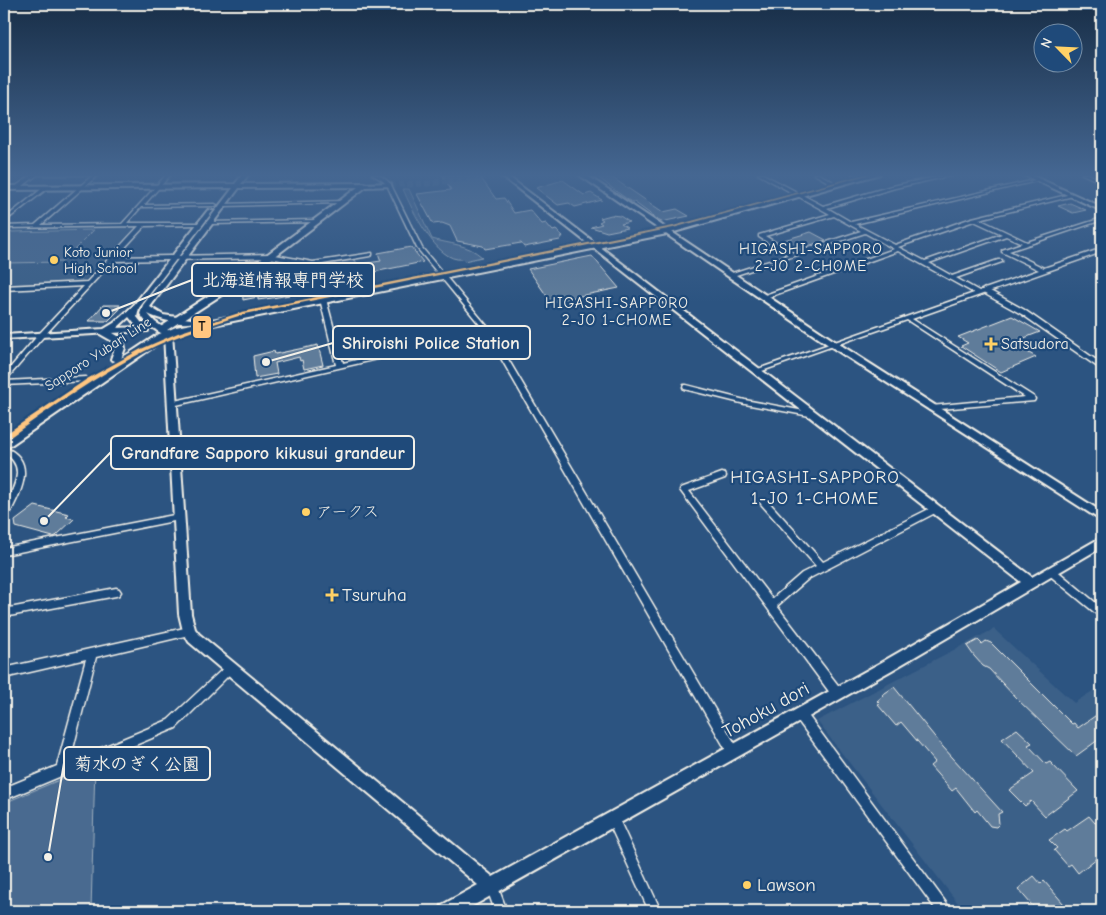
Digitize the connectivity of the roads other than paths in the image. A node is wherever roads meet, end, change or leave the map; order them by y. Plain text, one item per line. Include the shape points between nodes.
1 (48, 217) edge
2 (130, 217) edge
3 (206, 217) edge
4 (214, 217) edge
5 (323, 217) edge
6 (405, 217) edge
7 (558, 217) edge
8 (644, 217) edge
9 (713, 217) edge
10 (826, 217) edge
11 (840, 217) edge
12 (879, 217) edge
13 (983, 217) edge
14 (974, 219) junction
15 (1102, 219) edge
16 (317, 221) junction
17 (209, 223) junction
18 (851, 223) junction
19 (143, 224) junction
20 (200, 224) junction
21 (123, 225) junction
22 (4, 227) edge
23 (36, 227) junction
24 (664, 230) junction
25 (866, 231) junction
26 (1006, 234) junction
27 (1025, 243) junction
28 (593, 244) junction
29 (896, 248) junction
30 (1102, 250) edge
31 (1094, 253) junction
32 (370, 254) dead end
33 (792, 255) junction
34 (270, 256) junction
35 (173, 257) junction
36 (183, 257) junction
37 (1102, 257) edge
38 (112, 259) junction
39 (1000, 261) dead end
40 (925, 263) junction
41 (313, 264) junction
42 (1043, 270) junction
43 (441, 274) junction
44 (731, 275) junction
45 (952, 278) junction
46 (89, 284) junction
47 (4, 288) edge
48 (982, 292) junction
49 (324, 297) junction
50 (764, 297) junction
51 (146, 307) junction
52 (135, 308) junction
53 (907, 318) junction
54 (180, 320) junction
55 (191, 321) junction
56 (143, 329) junction
57 (104, 332) junction
58 (165, 332) junction
59 (489, 332) junction
60 (42, 334) junction
61 (4, 337) edge
62 (833, 344) junction
63 (116, 359) junction
64 (340, 366) junction
65 (1102, 367) edge
66 (757, 371) junction
67 (86, 379) junction
68 (4, 381) edge
69 (686, 387) dead end
70 (172, 404) junction
71 (935, 410) junction
72 (812, 414) junction
73 (4, 434) edge
74 (4, 444) edge
75 (4, 450) edge
76 (722, 476) dead end
77 (764, 502) dead end
78 (936, 509) junction
79 (4, 517) edge
80 (180, 517) junction
81 (1102, 517) edge
82 (1102, 542) edge
83 (4, 552) edge
84 (822, 567) junction
85 (1051, 571) junction
86 (1031, 583) junction
87 (116, 592) dead end
88 (771, 606) junction
89 (1102, 613) edge
90 (4, 614) edge
91 (189, 631) junction
92 (92, 654) junction
93 (230, 668) junction
94 (4, 673) edge
95 (837, 693) junction
96 (800, 714) junction
97 (733, 751) junction
98 (62, 770) junction
99 (4, 794) edge
100 (613, 819) junction
101 (492, 886) junction
102 (448, 911) edge
103 (500, 911) edge
104 (655, 911) edge
105 (945, 911) edge

1 - 23 street
2 - 21 street
3 - 20 street
4 - 17 street
5 - 16 main road
6 - 43 street via 420,248
7 - 28 street
8 - 24 street
9 - 24 main road, Sapporo Yubari Line
10 - 33 street via 761,236
11 - 18 street
12 - 18 street
13 - 14 street
14 - 26 street
14 - 29 street
15 - 27 street
16 - 17 street
16 - 34 main road
17 - 36 street
18 - 25 street
19 - 20 street
19 - 21 street
19 - 38 street
20 - 35 street
21 - 23 street
22 - 23 street
24 - 28 main road, Sapporo Yubari Line
24 - 44 street
25 - 29 street
25 - 33 street
26 - 27 street
26 - 40 street
27 - 42 street via 1004,251
28 - 43 main road, Sapporo Yubari Line
28 - 66 street
29 - 40 street
29 - 50 street
30 - 31 street
31 - 37 street
31 - 42 street
32 - 41 street
33 - 44 street
34 - 36 street
34 - 41 street
34 - 54 main road
35 - 36 street
35 - 38 street
35 - 52 street
36 - 51 street
38 - 46 street
39 - 45 street
40 - 45 street
41 - 49 street
42 - 48 street
43 - 49 main road, Sapporo Yubari Line
43 - 59 street
44 - 50 street
45 - 48 street
46 - 47 street
46 - 60 street
48 - 53 street
48 - 65 street via 1023,312
49 - 55 main road, Sapporo Yubari Line
49 - 58 main road, Sapporo Yubari Line
49 - 64 street
50 - 62 street
51 - 54 street via 155,315
51 - 58 street via 144,314
52 - 56 street via 133,317
52 - 57 street
53 - 62 street
53 - 71 street via 1032,399
54 - 55 street
54 - 58 main road
55 - 58 main road, Sapporo Yubari Line
56 - 57 street
56 - 58 street
57 - 60 street
57 - 63 main road via 121,342 122,348
58 - 63 main road, Sapporo Yubari Line
58 - 70 street
58 - 74 main road, Sapporo Yubari Line
59 - 64 street
59 - 97 street
60 - 61 street
60 - 68 street
62 - 66 street
62 - 71 street
63 - 67 main road, Sapporo Yubari Line
64 - 70 street
66 - 72 street
67 - 68 street
67 - 73 main road, Sapporo Yubari Line
69 - 72 street
70 - 80 street
71 - 81 street
72 - 78 street
75 - 79 street via 17,458 22,468
76 - 88 street via 684,490
77 - 84 street
78 - 84 street
78 - 86 street
80 - 83 street
80 - 91 street via 185,614
82 - 85 street, Tohoku dori
84 - 88 street via 805,576
85 - 86 street, Tohoku dori
85 - 89 street
86 - 95 street, Tohoku dori
87 - 90 street
88 - 95 street
91 - 92 street
91 - 93 street
92 - 94 street
92 - 98 street
93 - 98 street via 172,724
93 - 101 street
95 - 96 street, Tohoku dori
96 - 97 street, Tohoku dori
96 - 105 street
97 - 100 street, Tohoku dori
98 - 99 street
100 - 101 street, Tohoku dori
100 - 104 street
101 - 102 street, Tohoku dori
101 - 103 street

